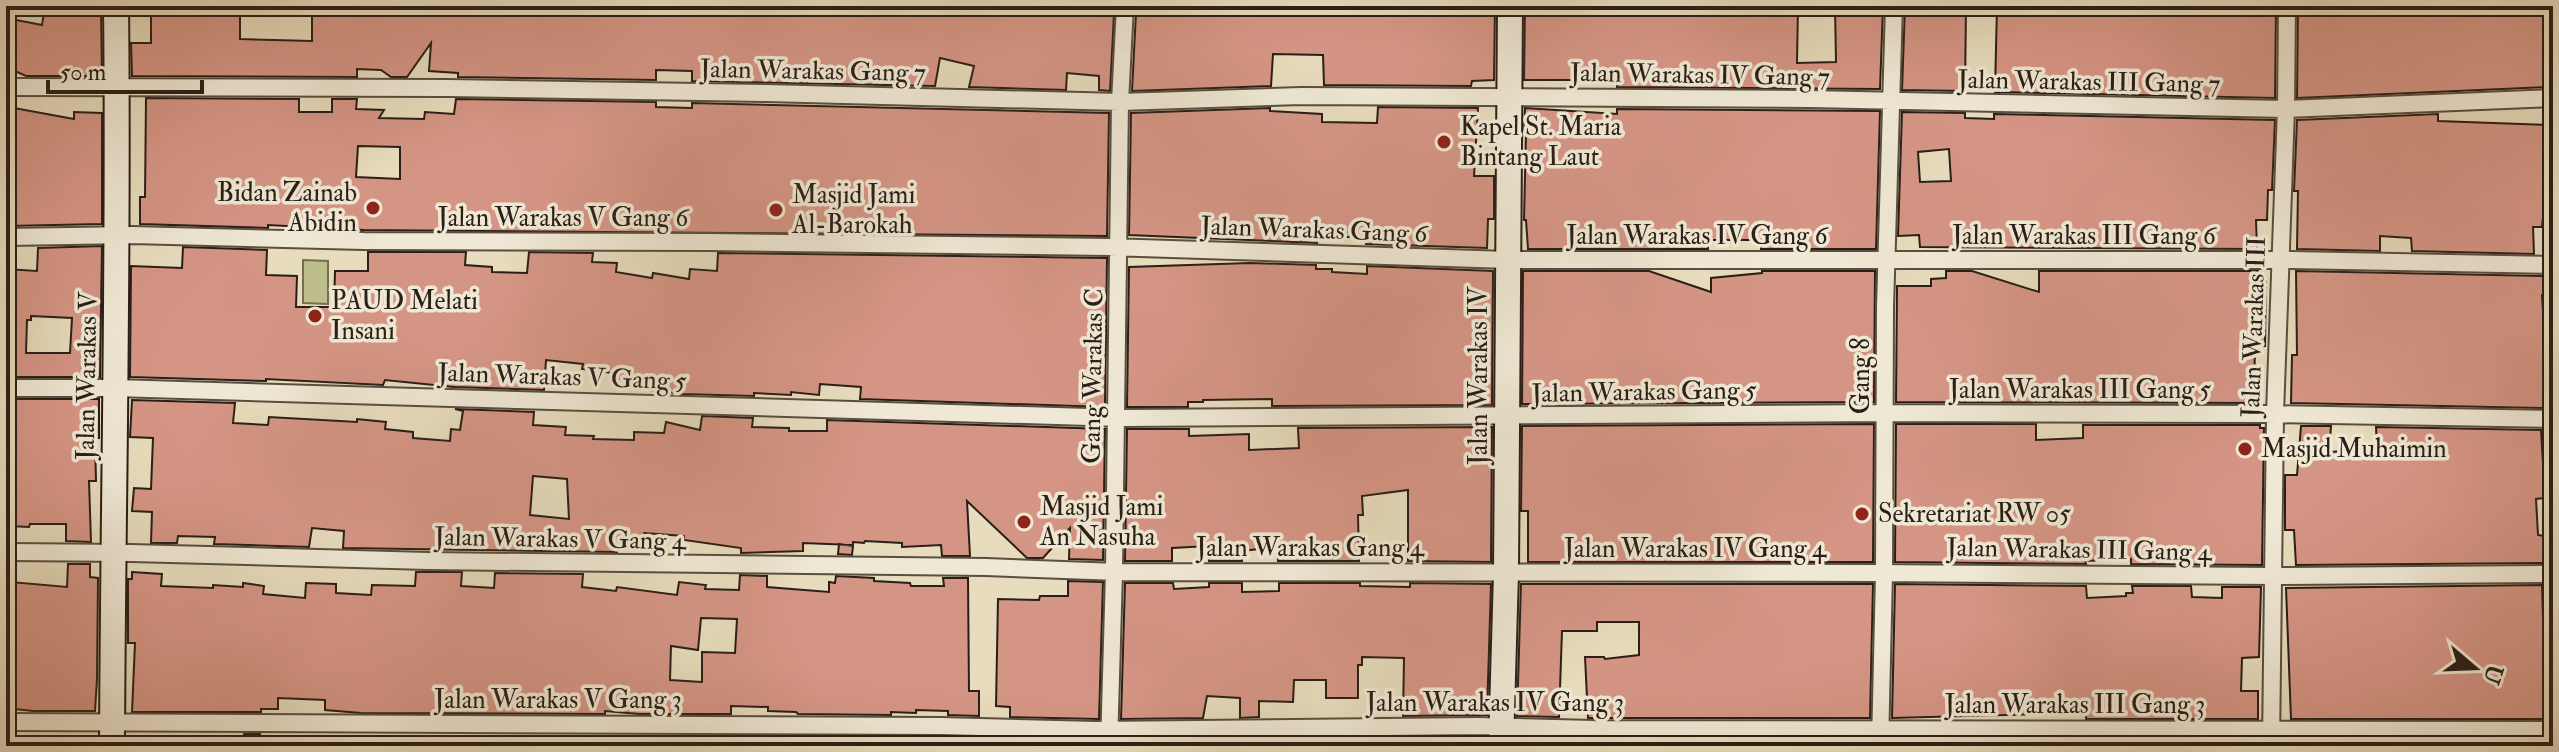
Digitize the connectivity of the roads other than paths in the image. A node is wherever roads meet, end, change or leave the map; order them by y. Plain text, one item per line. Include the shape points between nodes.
1 (116, 6) edge
2 (1125, 6) edge
3 (1510, 6) edge
4 (1894, 6) edge
5 (2287, 6) edge
6 (6, 87) edge
7 (117, 88) junction
8 (1508, 97) junction
9 (2553, 98) edge
10 (1120, 102) junction
11 (1892, 102) junction
12 (2286, 109) junction
13 (118, 235) junction
14 (6, 237) edge
15 (1120, 247) junction
16 (1508, 260) junction
17 (1886, 260) junction
18 (2281, 261) junction
19 (2553, 265) edge
20 (6, 388) edge
21 (115, 388) junction
22 (1885, 413) junction
23 (2275, 414) junction
24 (1507, 417) junction
25 (1116, 418) junction
26 (2553, 419) edge
27 (6, 552) edge
28 (112, 553) junction
29 (1114, 572) junction
30 (1506, 573) junction
31 (1884, 573) junction
32 (2553, 574) edge
33 (2273, 576) junction
34 (6, 722) edge
35 (1879, 728) junction
36 (2553, 730) edge
37 (112, 734) edge
38 (1502, 736) edge
39 (2271, 737) edge
40 (1109, 738) edge
41 (1880, 746) edge

1 - 7 street, Jalan Warakas V
2 - 10 street, Gang Warakas C
3 - 8 street, Jalan Warakas IV
4 - 11 street, Gang 8
5 - 12 street, Jalan Warakas III
6 - 7 street, Jalan Warakas Gang 7
7 - 10 street, Jalan Warakas Gang 7 via 481,89
7 - 13 street, Jalan Warakas V
8 - 10 street, Jalan Warakas Gang 7
8 - 11 street, Jalan Warakas IV Gang 7
8 - 16 street, Jalan Warakas IV
9 - 12 street
10 - 15 street, Gang Warakas C
11 - 12 street, Jalan Warakas III Gang 7
11 - 17 street, Gang 8
12 - 18 street, Jalan Warakas III
13 - 14 street, Jalan Warakas V Gang 6
13 - 15 street, Jalan Warakas V Gang 6
13 - 21 street, Jalan Warakas V
15 - 16 street, Jalan Warakas Gang 6
15 - 25 street, Gang Warakas C
16 - 17 street, Jalan Warakas IV Gang 6
16 - 24 street, Jalan Warakas IV
17 - 18 street, Jalan Warakas III Gang 6
17 - 22 street, Gang 8
18 - 19 street
18 - 23 street, Jalan Warakas III
20 - 21 street, Jalan Warakas V Gang 5
21 - 25 street, Jalan Warakas V Gang 5
21 - 28 street, Jalan Warakas V
22 - 23 street, Jalan Warakas III Gang 5
22 - 24 street, Jalan Warakas Gang 5
22 - 31 street, Gang 8
23 - 26 street
23 - 33 street, Jalan Warakas III
24 - 25 street, Jalan Warakas Gang 5
24 - 30 street, Jalan Warakas IV
25 - 29 street, Gang Warakas C
27 - 28 street, Jalan Warakas V Gang 4
28 - 29 street, Jalan Warakas V Gang 4
28 - 37 street, Jalan Warakas V
29 - 30 street, Jalan Warakas Gang 4
29 - 40 street, Gang Warakas C
30 - 31 street, Jalan Warakas IV Gang 4
30 - 38 street, Jalan Warakas IV
31 - 33 street, Jalan Warakas III Gang 4
31 - 35 street, Gang 8
32 - 33 street, Jalan Warakas III Gang 4
33 - 39 street, Jalan Warakas III
34 - 37 street, Jalan Warakas V Gang 3
35 - 38 street, Jalan Warakas IV Gang 3 via 1594,729
35 - 39 street, Jalan Warakas III Gang 3
35 - 41 street, Gang 8
36 - 39 street, Jalan Warakas III Gang 3
37 - 40 street, Jalan Warakas V Gang 3 via 941,726
38 - 40 street, Jalan Warakas IV Gang 3

